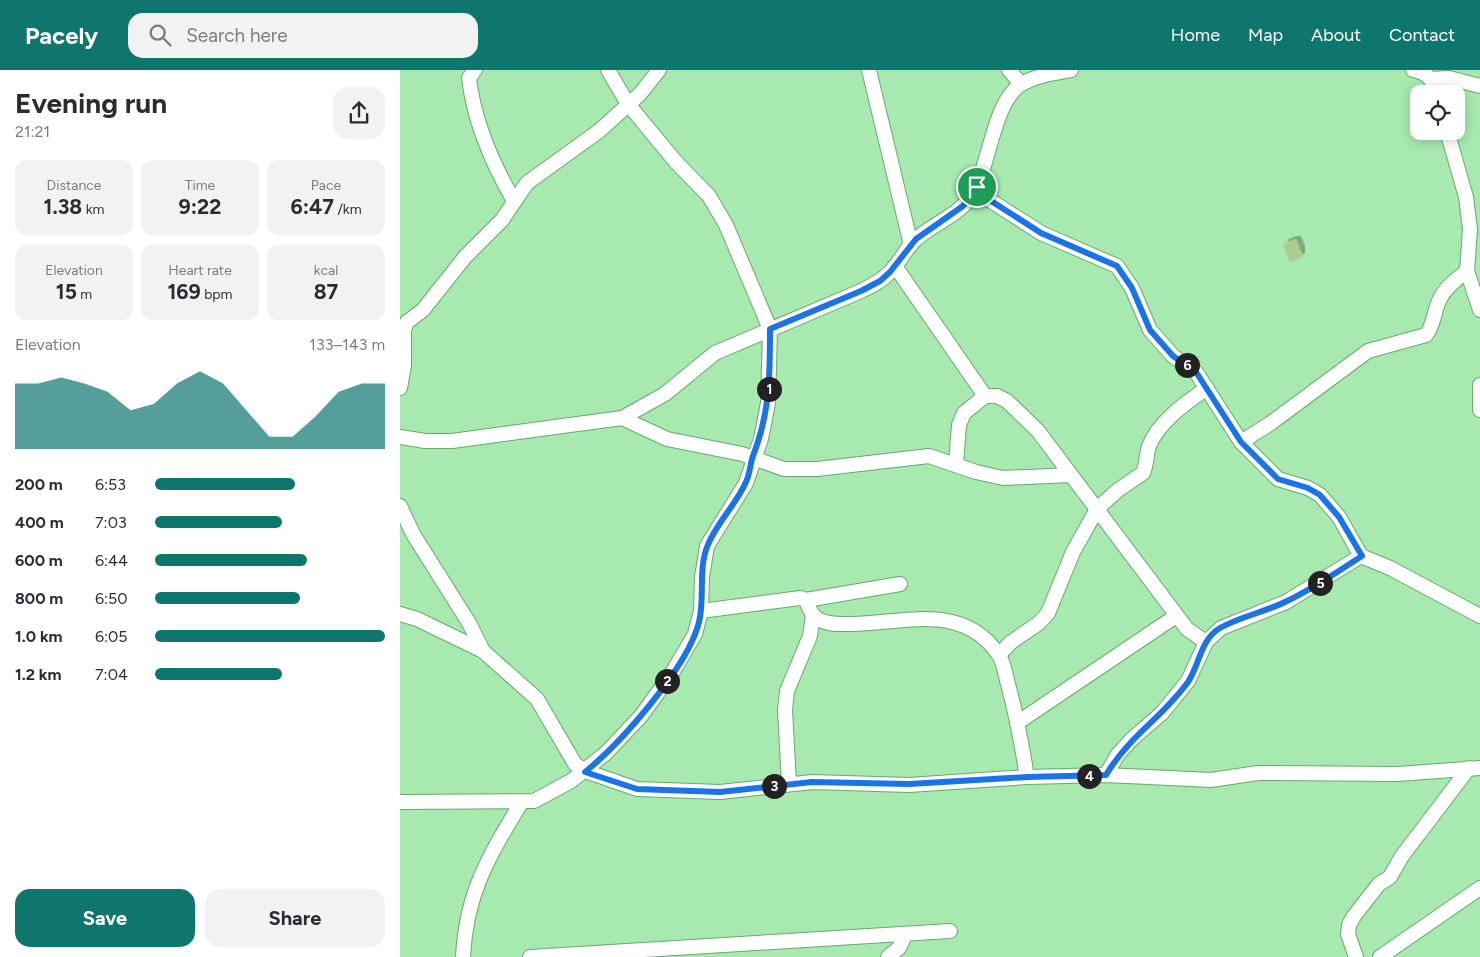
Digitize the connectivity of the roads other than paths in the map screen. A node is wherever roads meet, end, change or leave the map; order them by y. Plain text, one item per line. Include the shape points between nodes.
1 (475, 70) edge
2 (608, 70) edge
3 (659, 70) edge
4 (869, 70) edge
5 (1009, 70) edge
6 (1071, 70) edge
7 (1413, 70) edge
8 (1454, 74) edge
9 (1432, 79) junction
10 (1021, 84) junction
11 (1434, 85) edge
12 (1480, 86) edge
13 (628, 104) junction
14 (1450, 140) edge
15 (981, 192) junction
16 (514, 200) junction
17 (910, 245) junction
18 (1475, 254) edge
19 (895, 266) junction
20 (1467, 271) junction
21 (1480, 310) edge
22 (404, 322) edge
23 (770, 329) junction
24 (402, 338) edge
25 (1480, 385) edge
26 (400, 388) edge
27 (1207, 388) junction
28 (985, 396) junction
29 (1480, 410) edge
30 (622, 418) junction
31 (400, 438) edge
32 (1241, 442) junction
33 (752, 458) junction
34 (956, 464) junction
35 (1070, 475) junction
36 (400, 506) edge
37 (1097, 509) junction
38 (1362, 556) junction
39 (900, 584) dead end
40 (806, 600) junction
41 (702, 611) junction
42 (400, 614) edge
43 (813, 615) junction
44 (1176, 616) junction
45 (1480, 616) edge
46 (1206, 642) junction
47 (483, 651) junction
48 (999, 655) junction
49 (1018, 723) junction
50 (1474, 768) edge
51 (585, 772) junction
52 (1106, 775) junction
53 (1028, 777) junction
54 (789, 784) junction
55 (400, 802) edge
56 (521, 803) junction
57 (1480, 888) edge
58 (950, 931) dead end
59 (906, 935) junction
60 (668, 953) edge
61 (563, 956) edge
62 (463, 957) edge
63 (530, 957) edge
64 (888, 957) edge
65 (1356, 957) edge
66 (1380, 957) edge

1 - 16 street via 468,78 472,106 495,168
2 - 13 street
3 - 13 street
4 - 17 street
5 - 10 street
6 - 10 street
7 - 9 street
8 - 9 street
8 - 12 street
9 - 11 street
10 - 15 street via 1004,104
13 - 16 street via 578,147 526,183
13 - 23 street via 709,196 726,225
14 - 18 street via 1466,197
15 - 17 street
15 - 27 street via 1056,241 1117,266 1132,288 1150,330 1173,356 1196,372
16 - 22 street via 502,220 465,257 423,310
17 - 19 street
18 - 20 street
19 - 23 street via 880,281 861,291
19 - 28 street
20 - 21 street
20 - 32 street via 1440,298 1426,335 1368,351
22 - 24 street
23 - 30 street via 715,352 665,394
23 - 33 street via 765,422
24 - 26 street via 404,366
25 - 29 street
27 - 32 street
27 - 37 street via 1183,405 1156,434 1149,447 1143,473
28 - 34 street via 964,413 959,425
28 - 35 street via 1002,399 1024,416
30 - 31 street via 452,441
30 - 33 street via 684,444
32 - 38 street via 1278,479 1320,495 1339,517
33 - 34 street via 800,471 914,456 929,456
33 - 41 street via 746,482 707,546 702,577
34 - 35 street via 1003,478
35 - 37 street
36 - 47 street via 413,534
37 - 44 street
37 - 48 street via 1048,613
38 - 45 street
38 - 46 street via 1286,602 1220,628
39 - 40 street
40 - 41 street via 800,598
40 - 43 street
41 - 51 street via 690,644 658,693 623,736
42 - 47 street
43 - 48 street via 836,624 928,619 955,621 976,631
43 - 54 street via 810,636 787,691
44 - 46 street via 1187,629
44 - 49 street
46 - 52 street via 1188,681 1162,714 1118,754
47 - 51 street via 537,699 575,764
48 - 49 street
49 - 53 street
50 - 52 street via 1397,774 1258,773 1211,780
50 - 65 street via 1402,856 1390,877 1379,884 1354,916 1348,934
51 - 54 street via 637,789 720,792
51 - 56 street via 545,797
52 - 53 street
53 - 54 street via 909,784
55 - 56 street via 498,800
56 - 62 street via 491,851 470,902
57 - 66 street
58 - 59 street
59 - 60 street
59 - 64 street via 899,948
60 - 61 street
61 - 63 street

